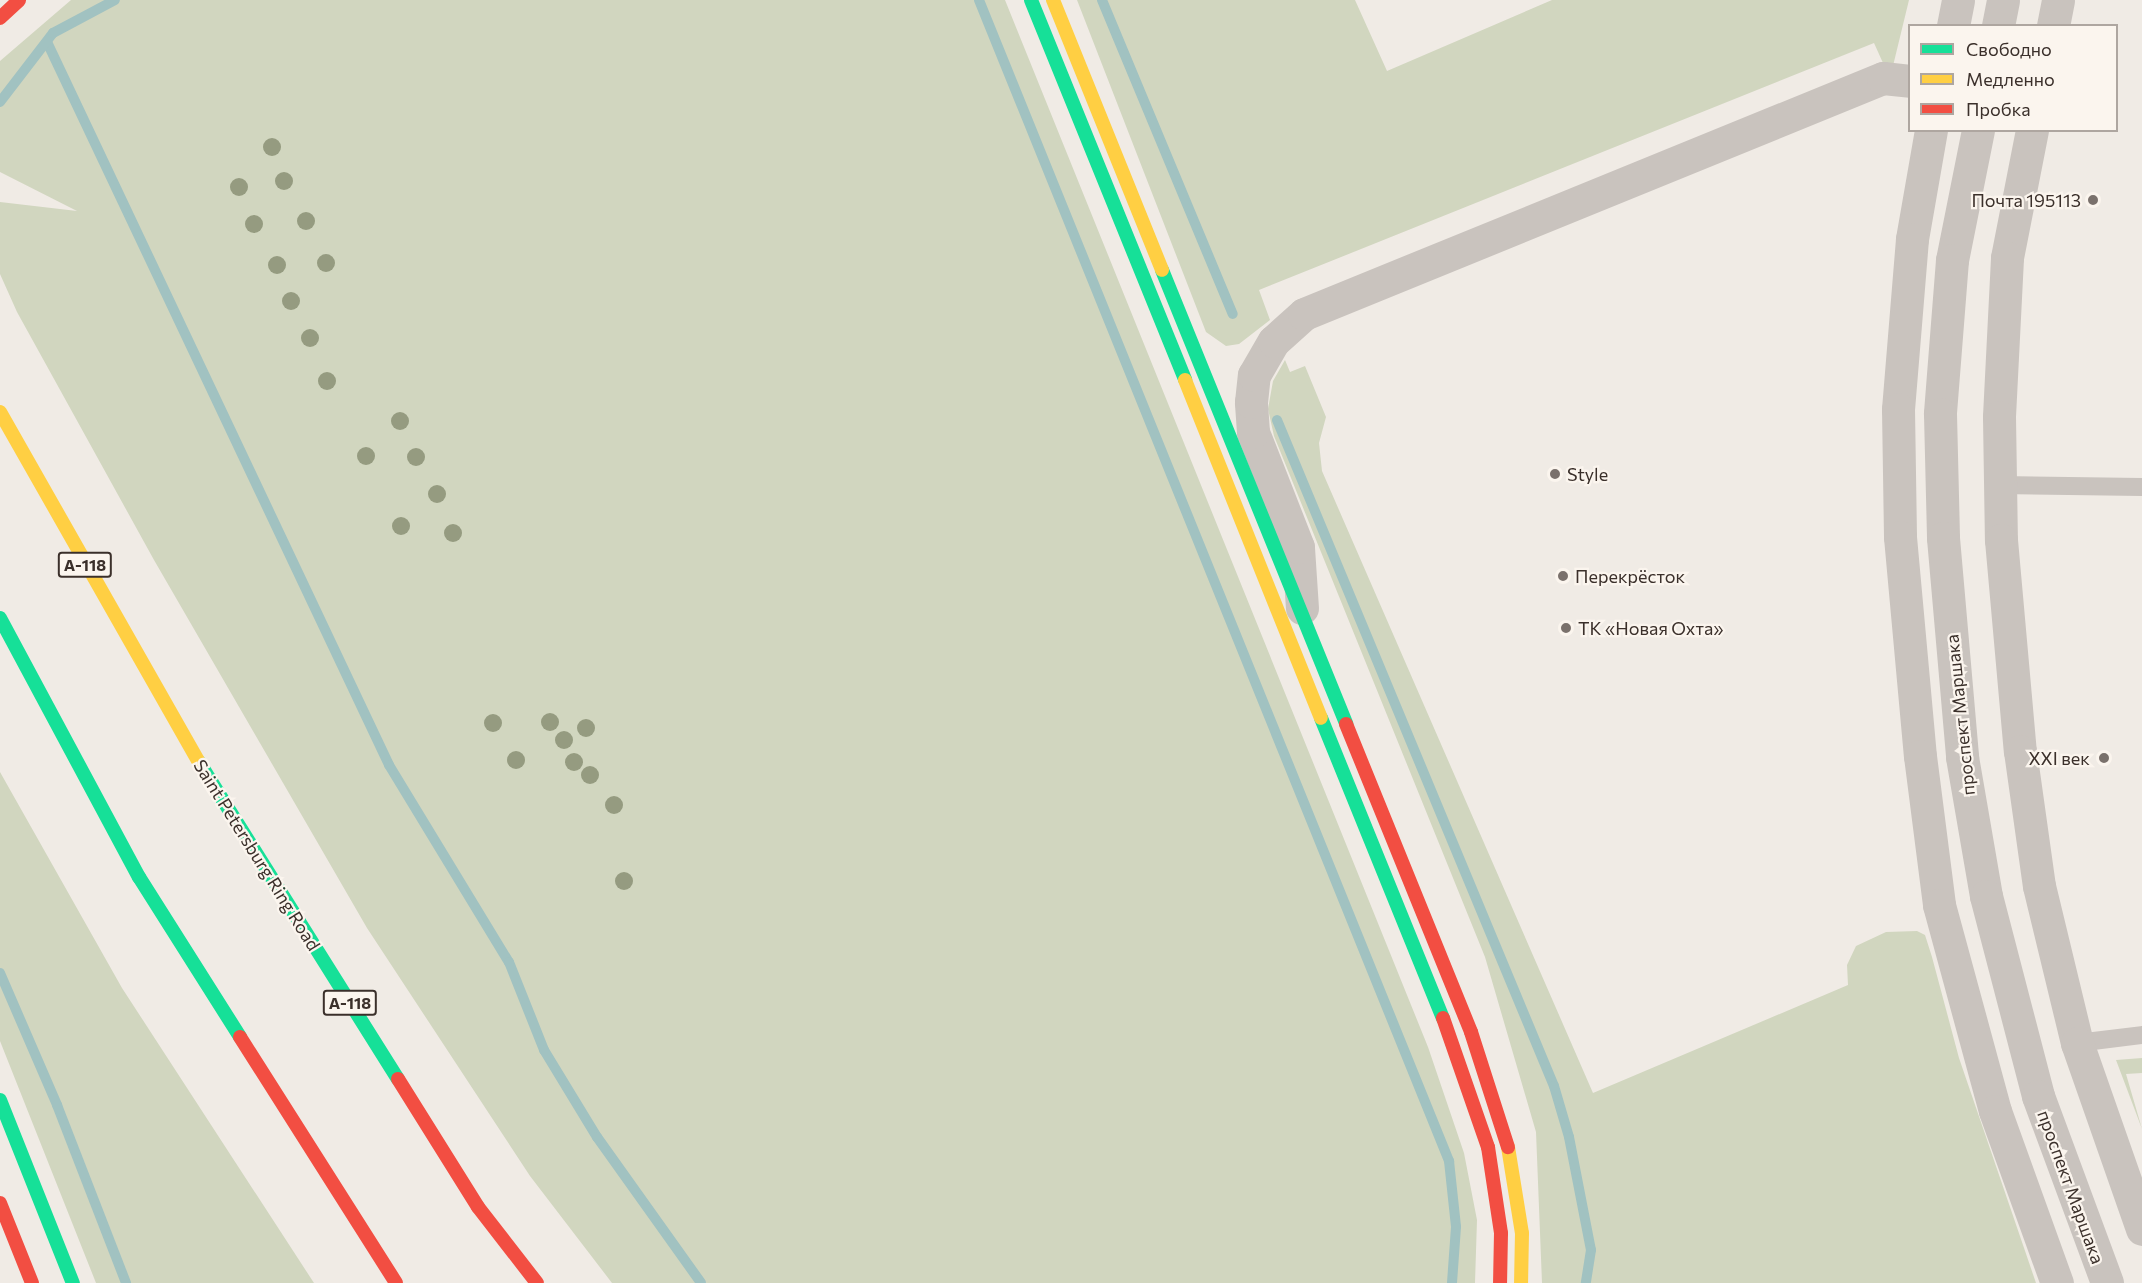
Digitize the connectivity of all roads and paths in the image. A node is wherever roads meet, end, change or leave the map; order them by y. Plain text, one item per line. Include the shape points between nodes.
1 (20, 0) edge
2 (1031, 0) edge
3 (1053, 0) edge
4 (1959, 0) edge
5 (2003, 0) edge
6 (2058, 0) edge
7 (0, 18) edge
8 (1953, 24) edge
9 (1998, 24) edge
10 (2053, 24) edge
11 (1908, 81) edge
12 (1931, 132) edge
13 (1978, 132) edge
14 (2032, 132) edge
15 (0, 412) edge
16 (1999, 485) junction
17 (2142, 487) edge
18 (1303, 613) junction
19 (0, 618) edge
20 (2142, 1035) edge
21 (2077, 1042) junction
22 (0, 1100) edge
23 (0, 1203) edge
24 (2142, 1229) edge
25 (32, 1283) edge
26 (73, 1283) edge
27 (396, 1283) edge
28 (537, 1283) edge
29 (1500, 1283) edge
30 (1521, 1283) edge
31 (2057, 1283) edge
32 (2107, 1283) edge

1 - 7 main road
2 - 29 main road via 1452,1040 1488,1147 1501,1233
3 - 18 main road
4 - 8 street
5 - 9 street
6 - 10 street
11 - 18 street via 1883,78 1304,314 1274,341 1254,375 1253,432 1298,547
12 - 31 street via 1912,239 1898,409 1900,537 1920,756 1939,904 1995,1111
13 - 32 street, проспект Маршака via 1952,260 1940,414 1943,538 1962,757 1986,896 2038,1096
14 - 16 street via 2007,258
15 - 28 main road, Saint Petersburg Ring Road / А-118 via 171,718 478,1206
16 - 17 lane
16 - 21 street via 2020,751 2039,886
18 - 30 main road via 1485,1074 1506,1138 1522,1233
19 - 27 main road via 139,877
20 - 21 lane
21 - 24 street
22 - 26 main road
23 - 25 main road

